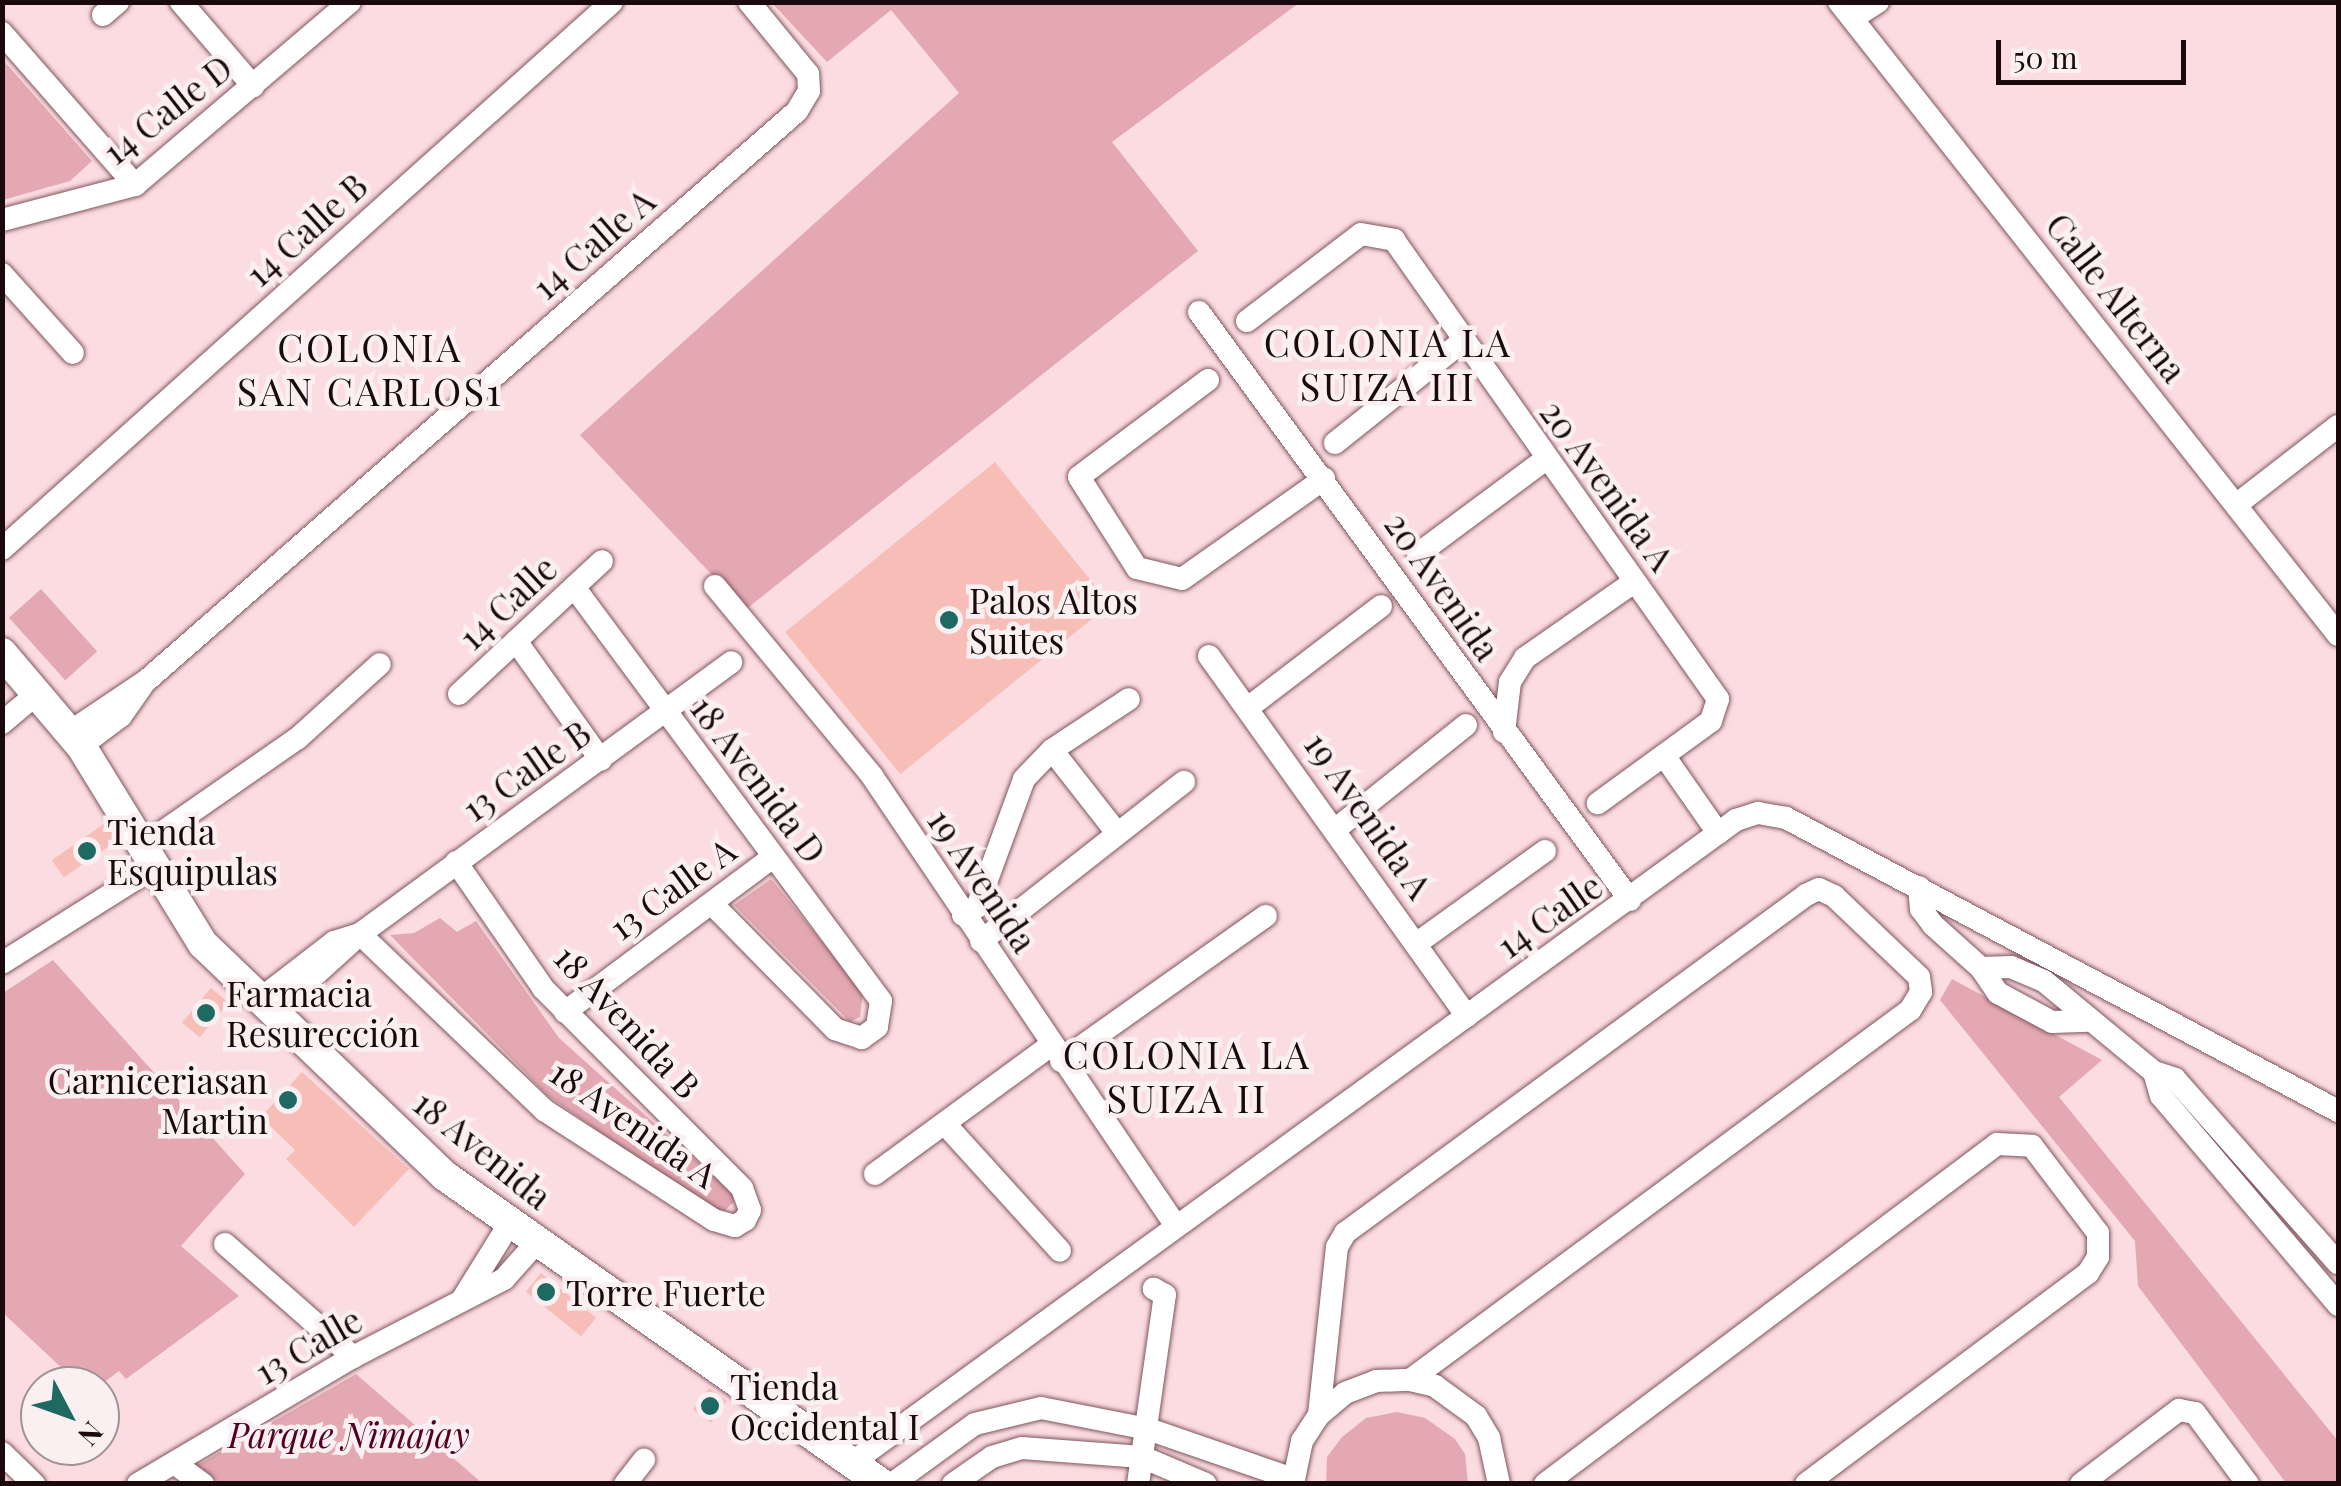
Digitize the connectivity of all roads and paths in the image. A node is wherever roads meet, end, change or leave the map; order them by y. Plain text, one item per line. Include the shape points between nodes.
1 (181, 2) edge
2 (350, 2) edge
3 (612, 2) edge
4 (749, 2) edge
5 (1878, 2) edge
6 (1846, 10) edge
7 (2, 33) edge
8 (253, 86) junction
9 (136, 185) junction
10 (2, 220) edge
11 (2, 274) edge
12 (1200, 312) dead end
13 (1247, 321) dead end
14 (1463, 341) junction
15 (73, 353) dead end
16 (1208, 380) dead end
17 (2338, 426) edge
18 (1334, 444) dead end
19 (1546, 459) junction
20 (1324, 479) junction
21 (2236, 505) junction
22 (2, 548) edge
23 (1418, 554) dead end
24 (602, 561) dead end
25 (1634, 582) junction
26 (715, 586) dead end
27 (574, 587) junction
28 (1381, 606) dead end
29 (2338, 635) edge
30 (516, 641) junction
31 (2, 652) edge
32 (1210, 656) dead end
33 (732, 662) dead end
34 (380, 664) dead end
35 (39, 692) junction
36 (459, 694) dead end
37 (1129, 699) dead end
38 (1250, 706) junction
39 (666, 712) junction
40 (2, 724) edge
41 (1466, 725) dead end
42 (1504, 732) junction
43 (76, 739) junction
44 (1052, 750) junction
45 (1665, 757) junction
46 (600, 760) junction
47 (1184, 782) dead end
48 (1598, 803) dead end
49 (1337, 828) junction
50 (1117, 833) junction
51 (1718, 833) junction
52 (1545, 850) dead end
53 (147, 857) junction
54 (773, 857) junction
55 (456, 862) junction
56 (1920, 887) junction
57 (1630, 900) junction
58 (712, 904) junction
59 (963, 915) junction
60 (1266, 916) dead end
61 (360, 934) junction
62 (982, 942) junction
63 (1416, 944) junction
64 (2, 963) edge
65 (1982, 968) junction
66 (267, 1006) junction
67 (564, 1012) junction
68 (1467, 1016) junction
69 (2088, 1021) junction
70 (1056, 1053) junction
71 (2154, 1072) junction
72 (2338, 1111) edge
73 (945, 1124) junction
74 (2244, 1154) junction
75 (2224, 1170) junction
76 (875, 1174) dead end
77 (745, 1220) joint
78 (510, 1223) junction
79 (1176, 1226) junction
80 (537, 1242) junction
81 (225, 1244) dead end
82 (1060, 1251) dead end
83 (2338, 1263) edge
84 (1154, 1289) dead end
85 (462, 1300) junction
86 (2338, 1305) edge
87 (353, 1358) junction
88 (1410, 1380) junction
89 (1319, 1415) junction
90 (975, 1424) junction
91 (1148, 1429) junction
92 (2, 1453) edge
93 (992, 1457) junction
94 (1142, 1457) junction
95 (644, 1460) dead end
96 (174, 1462) junction
97 (853, 1462) junction
98 (1293, 1481) edge
99 (34, 1484) edge
100 (138, 1484) edge
101 (203, 1484) edge
102 (626, 1484) edge
103 (882, 1484) edge
104 (892, 1484) edge
105 (953, 1484) edge
106 (1138, 1484) edge
107 (1206, 1484) edge
108 (1499, 1484) edge
109 (1545, 1484) edge
110 (1806, 1484) edge
111 (2080, 1484) edge
112 (2248, 1484) edge

1 - 8 street
2 - 8 street, 14 Calle D
3 - 22 street, 14 Calle B
4 - 43 street, 14 Calle A via 808,74 809,92 798,111
5 - 6 street
6 - 21 street, Calle Alterna
7 - 9 street
8 - 9 street, 14 Calle D
9 - 10 street, 14 Calle D
11 - 15 street
12 - 20 street, 20 Avenida
13 - 14 street, 20 Avenida A via 1361,234 1394,240
14 - 18 street
14 - 19 street, 20 Avenida A
16 - 20 street via 1079,477 1138,568 1182,580
17 - 21 street
19 - 23 street
19 - 25 street, 20 Avenida A
20 - 42 street, 20 Avenida
21 - 29 street, Calle Alterna
24 - 27 street, 14 Calle
25 - 42 street via 1525,658 1510,682
25 - 45 street, 20 Avenida A via 1718,699 1720,712
26 - 59 street, 19 Avenida via 872,776
27 - 30 street, 14 Calle
27 - 39 street, 18 Avenida D
28 - 38 street
30 - 36 street, 14 Calle
30 - 46 street
31 - 35 street, 18 Avenida
32 - 38 street, 19 Avenida A
33 - 39 street, 13 Calle B
34 - 53 street
35 - 40 street
35 - 43 street, 18 Avenida
37 - 44 street
38 - 49 street, 19 Avenida A
39 - 46 street, 13 Calle B
39 - 54 street, 18 Avenida D
41 - 49 street
42 - 57 street, 20 Avenida
43 - 53 street, 18 Avenida
44 - 50 street
44 - 59 street via 1024,780 976,907
45 - 48 street
45 - 51 street
46 - 55 street, 13 Calle B
47 - 50 street
49 - 63 street, 19 Avenida A
50 - 62 street
51 - 56 street, 14 Calle via 1758,813 1786,818
51 - 57 street, 14 Calle
52 - 63 street
53 - 64 street
53 - 66 street, 18 Avenida via 204,944
54 - 58 street, 13 Calle A
54 - 58 street, 18 Avenida D via 881,1001 882,1014 862,1038 848,1037
55 - 61 street, 13 Calle B
55 - 67 street, 18 Avenida B
56 - 65 street via 1921,908 1933,925
56 - 72 street, 14 Calle
57 - 68 street, 14 Calle
58 - 67 street, 13 Calle A
59 - 62 street, 19 Avenida
60 - 70 street
61 - 66 street, 13 Calle B via 334,942
61 - 77 street, 18 Avenida A via 544,1110 714,1220 735,1226
62 - 70 street, 19 Avenida
63 - 68 street, 19 Avenida A
65 - 69 street via 2011,968 2044,981 2070,996
65 - 69 street via 1998,993 2026,1010 2052,1022
66 - 78 street, 18 Avenida via 445,1176
67 - 77 street, 18 Avenida B via 742,1188 750,1210
68 - 79 street, 14 Calle
69 - 71 street
70 - 73 street
70 - 79 street, 19 Avenida
71 - 74 street via 2175,1080
71 - 75 street via 2161,1096
73 - 76 street
73 - 82 street
74 - 75 street
74 - 83 street
75 - 86 street
78 - 80 street, 18 Avenida
78 - 85 street
79 - 97 street, 14 Calle
80 - 85 street, 13 Calle via 504,1279
80 - 97 street, 18 Avenida
81 - 87 street
84 - 91 street via 1165,1294
85 - 87 street, 13 Calle
87 - 96 street, 13 Calle
88 - 89 street via 1376,1381 1345,1393
88 - 89 street via 1910,1010 1921,992 1919,977 1834,896 1818,890 1806,895 1346,1233 1338,1247
88 - 108 street via 1435,1386 1476,1416 1489,1438
89 - 98 street via 1302,1442
90 - 91 street via 1042,1408
90 - 93 street
90 - 104 street
91 - 94 street
91 - 98 street
92 - 99 street
93 - 94 street via 1022,1448
93 - 105 street
94 - 106 street
94 - 107 street
95 - 102 street
96 - 100 street, 13 Calle
96 - 101 street
97 - 103 street, 18 Avenida
109 - 110 street via 1997,1144 2032,1146 2098,1233 2098,1257 2088,1274
111 - 112 street via 2179,1410 2194,1413

